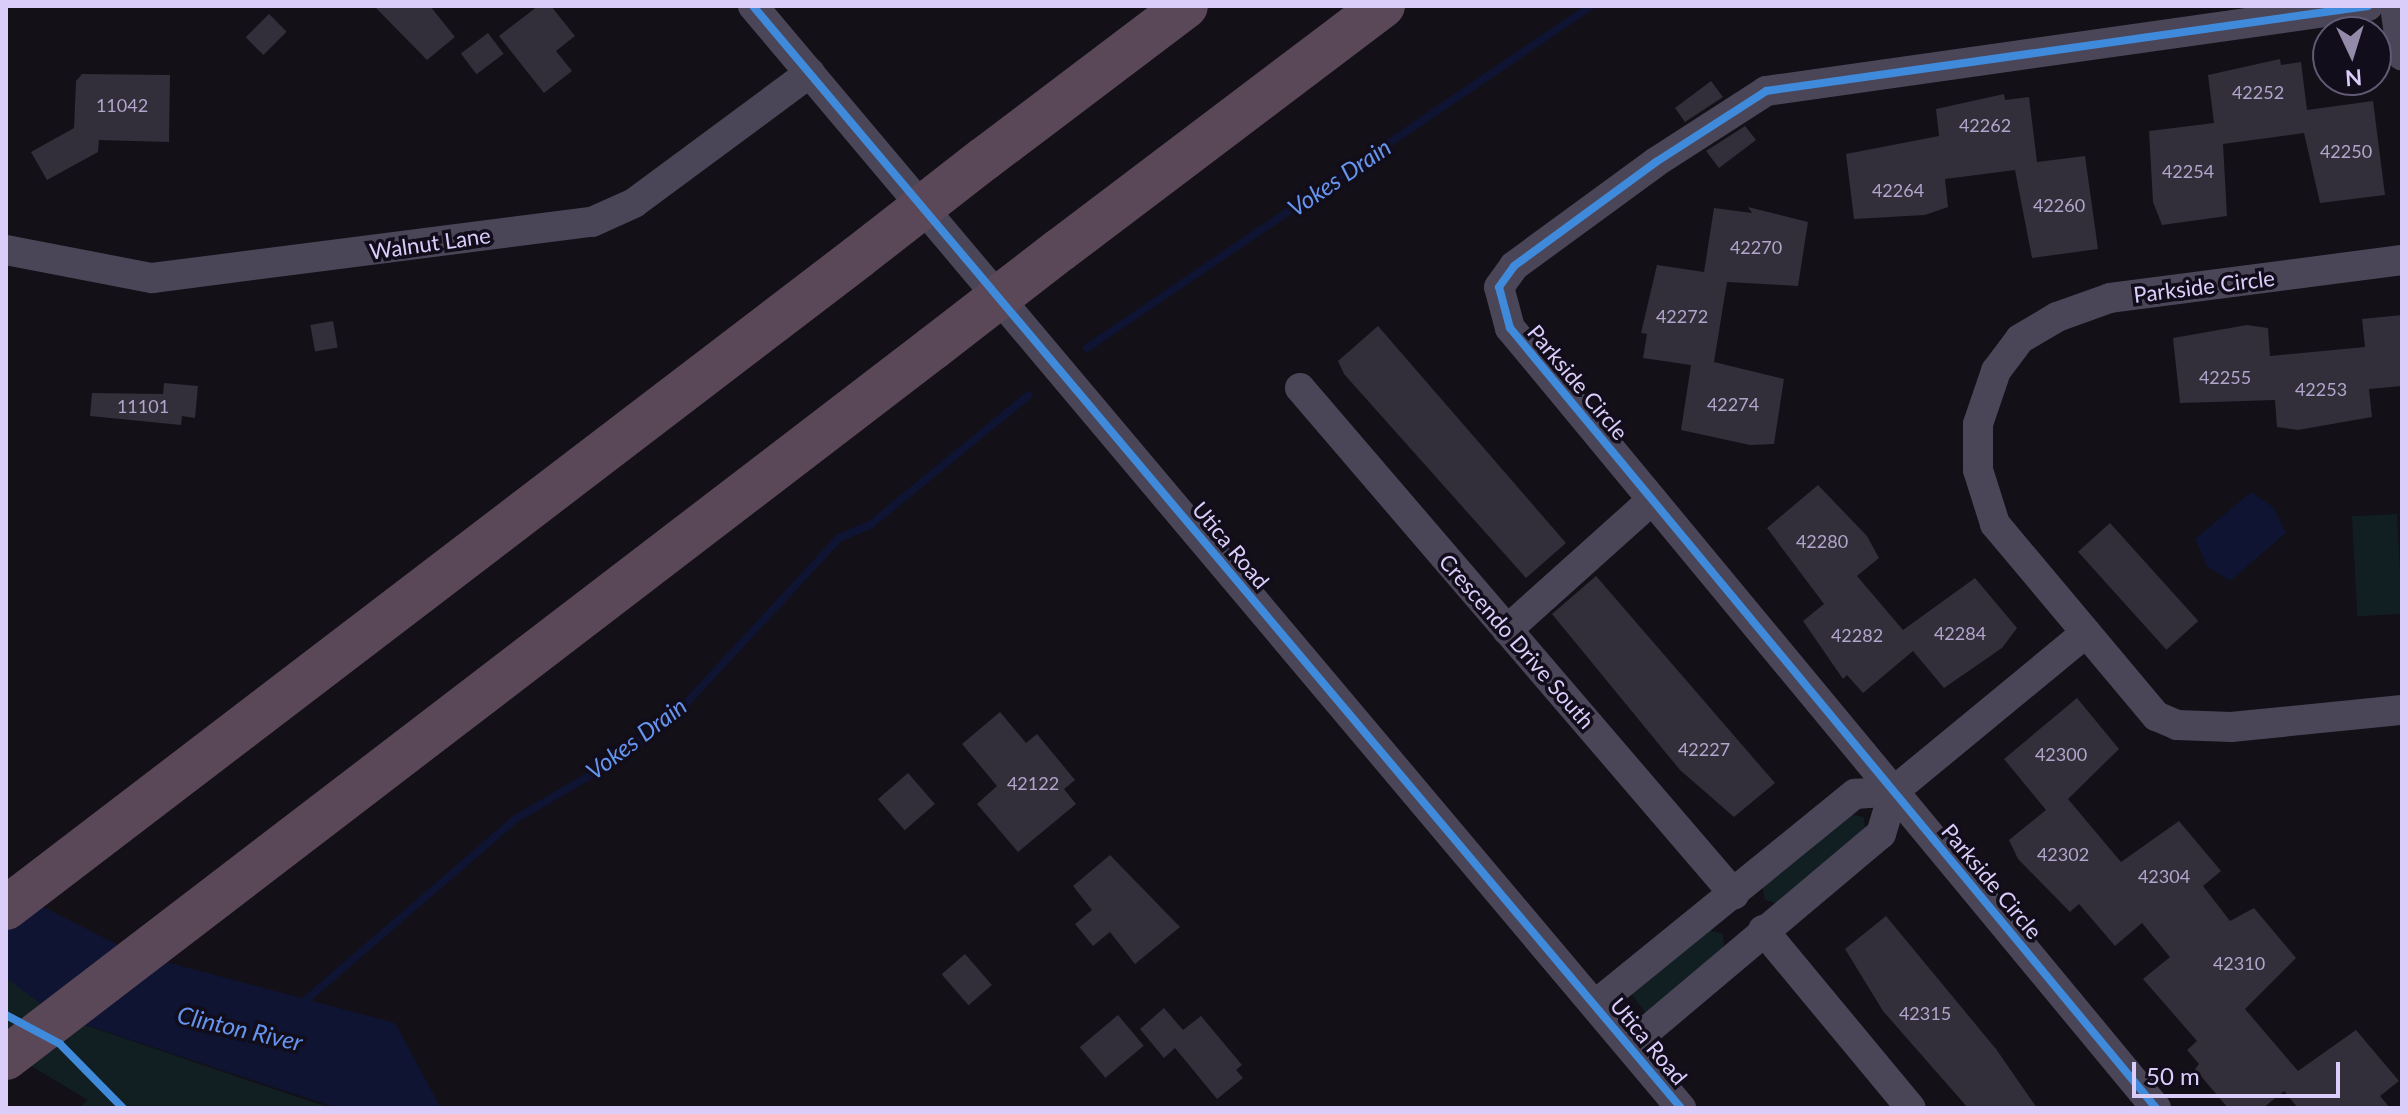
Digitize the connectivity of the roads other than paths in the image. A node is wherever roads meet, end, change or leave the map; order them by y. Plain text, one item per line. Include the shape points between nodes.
1 (753, 6) edge
2 (1186, 6) edge
3 (1383, 6) edge
4 (2368, 6) edge
5 (2395, 6) edge
6 (2402, 56) edge
7 (810, 73) junction
8 (6, 250) edge
9 (2402, 260) edge
10 (1300, 388) dead end
11 (1652, 500) junction
12 (1507, 630) junction
13 (2086, 633) junction
14 (2402, 710) edge
15 (1894, 791) junction
16 (1734, 894) junction
17 (6, 908) edge
18 (1763, 930) junction
19 (1595, 1005) junction
20 (1630, 1045) junction
21 (6, 1058) edge
22 (1681, 1108) edge
23 (1911, 1108) edge
24 (2156, 1108) edge

1 - 7 street, Utica Road
2 - 17 highway, bridge
3 - 21 highway, bridge
4 - 11 street, Parkside Circle via 1783,87 1743,103 1656,162 1514,266 1498,302 1510,328
5 - 6 street
7 - 8 street, Walnut Lane via 634,203 592,222 152,278
7 - 19 street, Utica Road
9 - 13 street, Parkside Circle via 2110,298 2020,339 1996,371 1978,424 1984,502
10 - 12 street, Crescendo Drive South
11 - 12 street
11 - 15 street, Parkside Circle
12 - 16 street, Crescendo Drive South
13 - 14 street, Parkside Circle via 2156,716 2177,725 2231,727
13 - 15 street
15 - 16 street via 1855,794
15 - 18 street via 1881,834
15 - 24 street, Parkside Circle
16 - 19 street
18 - 20 street
18 - 23 street
19 - 20 street, Utica Road
20 - 22 street, Utica Road

